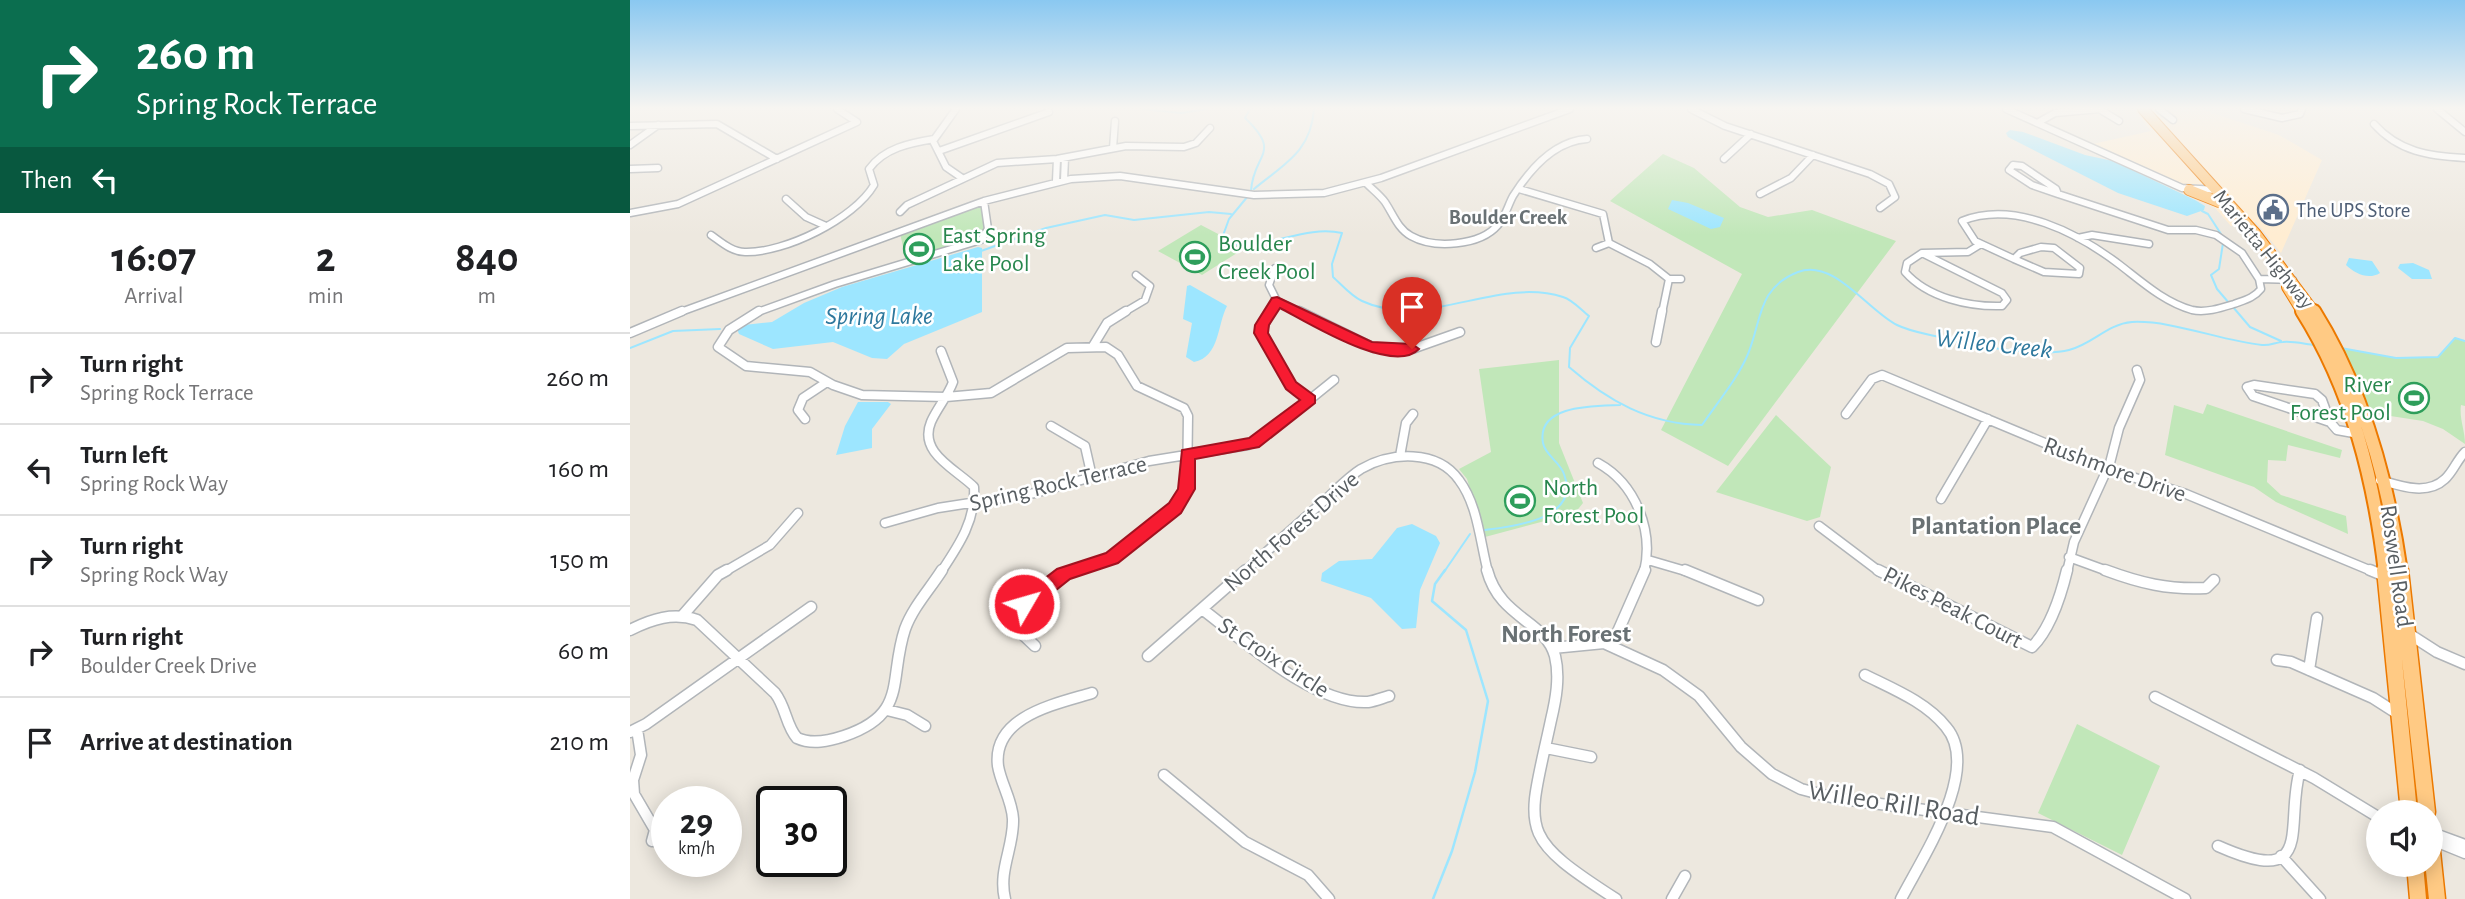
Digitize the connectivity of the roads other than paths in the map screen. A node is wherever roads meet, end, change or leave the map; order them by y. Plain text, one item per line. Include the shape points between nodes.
1 (763, 151) edge
2 (795, 151) edge
3 (895, 151) edge
4 (939, 151) edge
5 (1099, 151) edge
6 (1454, 151) edge
7 (1551, 151) edge
8 (1733, 151) edge
9 (1801, 151) edge
10 (2106, 151) edge
11 (2167, 151) edge
12 (2179, 151) edge
13 (2413, 151) edge
14 (1813, 155) junction
15 (1065, 158) junction
16 (2465, 158) edge
17 (777, 159) junction
18 (1057, 159) junction
19 (1724, 159) dead end
20 (860, 164) dead end
21 (871, 165) junction
22 (658, 168) dead end
23 (630, 169) edge
24 (962, 178) junction
25 (1060, 181) junction
26 (1366, 183) junction
27 (2195, 187) junction
28 (1519, 189) junction
29 (2213, 190) junction
30 (1760, 194) dead end
31 (2058, 194) junction
32 (786, 199) dead end
33 (984, 201) junction
34 (2219, 202) junction
35 (1880, 208) dead end
36 (900, 212) dead end
37 (630, 213) edge
38 (826, 226) junction
39 (711, 235) dead end
40 (2078, 238) junction
41 (1609, 243) junction
42 (1982, 244) junction
43 (2149, 244) dead end
44 (1596, 248) dead end
45 (1922, 253) junction
46 (2014, 259) junction
47 (1275, 268) dead end
48 (1136, 275) dead end
49 (1669, 279) junction
50 (1681, 279) dead end
51 (2259, 279) junction
52 (2288, 280) junction
53 (1277, 301) junction
54 (2319, 330) junction
55 (1460, 332) dead end
56 (630, 333) edge
57 (1656, 342) dead end
58 (1093, 346) junction
59 (941, 351) dead end
60 (2137, 370) dead end
61 (1334, 380) dead end
62 (827, 382) junction
63 (946, 397) junction
64 (1310, 400) junction
65 (1413, 414) dead end
66 (1846, 414) dead end
67 (805, 419) dead end
68 (1988, 419) junction
69 (2330, 422) junction
70 (1051, 426) dead end
71 (2360, 435) junction
72 (2465, 452) edge
73 (1187, 455) junction
74 (1400, 456) junction
75 (1598, 463) dead end
76 (2107, 469) junction
77 (1092, 477) junction
78 (2378, 480) junction
79 (1941, 499) dead end
80 (974, 503) junction
81 (798, 513) dead end
82 (886, 523) dead end
83 (1819, 526) dead end
84 (2069, 557) junction
85 (1648, 559) junction
86 (2385, 576) junction
87 (2214, 580) dead end
88 (2400, 580) junction
89 (1758, 600) dead end
90 (811, 607) dead end
91 (1202, 609) junction
92 (684, 615) junction
93 (2317, 618) dead end
94 (630, 629) edge
95 (2406, 632) junction
96 (1612, 645) junction
97 (1035, 646) dead end
98 (1553, 648) junction
99 (2437, 652) junction
100 (2401, 655) junction
101 (1148, 656) dead end
102 (738, 658) junction
103 (2277, 660) dead end
104 (2465, 664) edge
105 (2309, 670) junction
106 (1865, 675) dead end
107 (1092, 693) dead end
108 (1389, 696) dead end
109 (2155, 697) dead end
110 (2373, 698) junction
111 (887, 710) junction
112 (2400, 717) junction
113 (925, 726) dead end
114 (634, 730) edge
115 (1546, 748) junction
116 (1591, 757) dead end
117 (2300, 771) junction
118 (1164, 775) dead end
119 (2408, 800) edge
120 (2425, 800) edge
121 (2366, 810) edge
122 (1942, 812) junction
123 (651, 824) edge
124 (2443, 837) edge
125 (2443, 845) edge
126 (2465, 845) edge
127 (2218, 846) dead end
128 (2465, 853) edge
129 (2281, 856) junction
130 (1685, 876) dead end
131 (2416, 877) edge
132 (2435, 877) edge
133 (1004, 899) edge
134 (1329, 899) edge
135 (1616, 899) edge
136 (1672, 899) edge
137 (1901, 899) edge
138 (2185, 899) edge
139 (2320, 899) edge
140 (2418, 899) edge
141 (2437, 899) edge

1 - 17 street
2 - 17 street
3 - 21 street
4 - 24 street via 948,169
5 - 15 street
6 - 26 street
7 - 28 street
8 - 19 street
9 - 14 street
10 - 27 street
11 - 27 highway, Marietta Highway
12 - 29 highway, Marietta Highway
13 - 16 street
14 - 30 street via 1791,178
14 - 35 street via 1889,184 1895,197
15 - 18 street
15 - 25 street
17 - 37 street via 666,208
18 - 24 street via 1002,161
18 - 25 street
20 - 21 street
21 - 38 street via 874,185 870,194
22 - 23 street
24 - 36 street
25 - 26 street via 1134,177 1272,196 1324,193
25 - 33 street
26 - 28 street via 1384,200 1404,232 1442,244 1470,241 1492,231 1502,222
27 - 29 highway, Marietta Highway
27 - 34 highway
28 - 41 street via 1603,214
29 - 34 highway, Marietta Highway
29 - 52 highway, Marietta Highway
31 - 31 street via 2028,183 2008,167 2022,166
31 - 51 street via 2168,230 2216,235 2242,253
32 - 38 street via 806,217
33 - 56 street
33 - 62 street via 988,233 976,242 856,276 751,314 733,324 718,341 720,349 746,366 810,372
34 - 52 highway, Marietta Highway
38 - 39 street via 757,251 738,251
40 - 42 street via 2022,216 1966,218 1963,227
40 - 43 street via 2092,235
40 - 51 street via 2148,289 2193,310 2216,310 2256,296 2261,289
41 - 44 street
41 - 49 street
42 - 45 street via 1968,252
42 - 46 street
45 - 45 street via 1907,264 1910,280 1968,303 1991,307 2007,300 2002,293
46 - 46 street via 2044,272 2079,274 2080,268 2053,248 2041,247
47 - 53 street via 1269,285
48 - 58 street via 1150,286 1145,300 1107,323
49 - 50 street
49 - 57 street
51 - 52 street
52 - 54 highway, Marietta Highway
53 - 55 street via 1381,349 1412,349
53 - 64 street via 1261,333 1291,385
54 - 71 highway, Roswell Road
54 - 78 highway, Roswell Road via 2340,357 2365,414
58 - 63 street via 1062,350 991,393
58 - 73 street via 1115,351 1137,386 1184,408
59 - 63 street via 953,378
60 - 76 street, Pikes Peak Court via 2140,380
61 - 64 street, Spring Rock Terrace
62 - 63 street via 868,396
62 - 67 street via 800,402 798,410
63 - 80 street via 927,440 932,450 974,487
64 - 73 street, Spring Rock Terrace via 1254,443
65 - 74 street via 1406,423
66 - 68 street, Rushmore Drive via 1878,375
68 - 76 street, Rushmore Drive
68 - 79 street
69 - 69 street via 2315,394 2247,387 2253,396
69 - 71 street via 2337,430
70 - 77 street via 1085,446
71 - 78 highway, Roswell Road
72 - 78 street via 2445,480 2432,486
73 - 77 street, Spring Rock Terrace
73 - 97 street via 1187,489 1175,508 1112,558 1064,574 1024,604 1017,628
74 - 91 street, North Forest Drive via 1352,475
74 - 98 street, North Forest Drive via 1435,461 1459,479 1496,593 1539,629
75 - 85 street via 1612,471 1640,510 1649,533
76 - 84 street, Pikes Peak Court
76 - 86 street, Rushmore Drive via 2186,494
77 - 80 street, Spring Rock Terrace
78 - 86 highway, Roswell Road
78 - 88 highway, Roswell Road
80 - 82 street, Spring Rock Terrace
80 - 111 street via 958,544 905,628
81 - 92 street via 770,545 718,575
83 - 84 street, Pikes Peak Court via 1882,573 2032,647 2062,591
84 - 87 street via 2162,589 2206,588
85 - 89 street
85 - 96 street
86 - 88 street, Rushmore Drive
86 - 100 highway, Roswell Road
88 - 95 highway, Roswell Road
90 - 102 street
91 - 101 street, North Forest Drive
91 - 108 street, St Croix Circle via 1328,695 1363,703
92 - 94 street via 653,619
92 - 102 street via 703,624
93 - 105 street
95 - 99 street
95 - 100 highway, Roswell Road
96 - 98 street, Willeo Rill Road
96 - 122 street, Willeo Rill Road via 1692,689 1748,753 1782,781 1826,796
98 - 115 street via 1558,687
99 - 100 street
99 - 104 street
100 - 110 street via 2388,677 2389,696
100 - 112 highway, Roswell Road
100 - 120 highway, Roswell Road
102 - 111 street via 780,698 792,734 800,740 820,741 860,730
102 - 114 street
103 - 105 street
105 - 110 street
106 - 122 street via 1927,710 1956,742 1959,763
107 - 133 street via 1031,713 1011,729 1001,745 998,764 1013,815 1002,875
109 - 117 street
110 - 112 street
111 - 113 street via 908,715
112 - 119 highway, Roswell Road
114 - 123 street via 641,755 633,787
115 - 116 street
115 - 135 street via 1534,804 1536,832 1554,855
117 - 121 street
117 - 129 street via 2294,794 2295,837
118 - 134 street via 1250,845 1311,878
122 - 137 street
122 - 138 street, Willeo Rill Road via 2053,827
124 - 126 street
125 - 128 street
127 - 129 street via 2255,860
129 - 139 street
130 - 136 street
131 - 140 highway
132 - 141 highway

